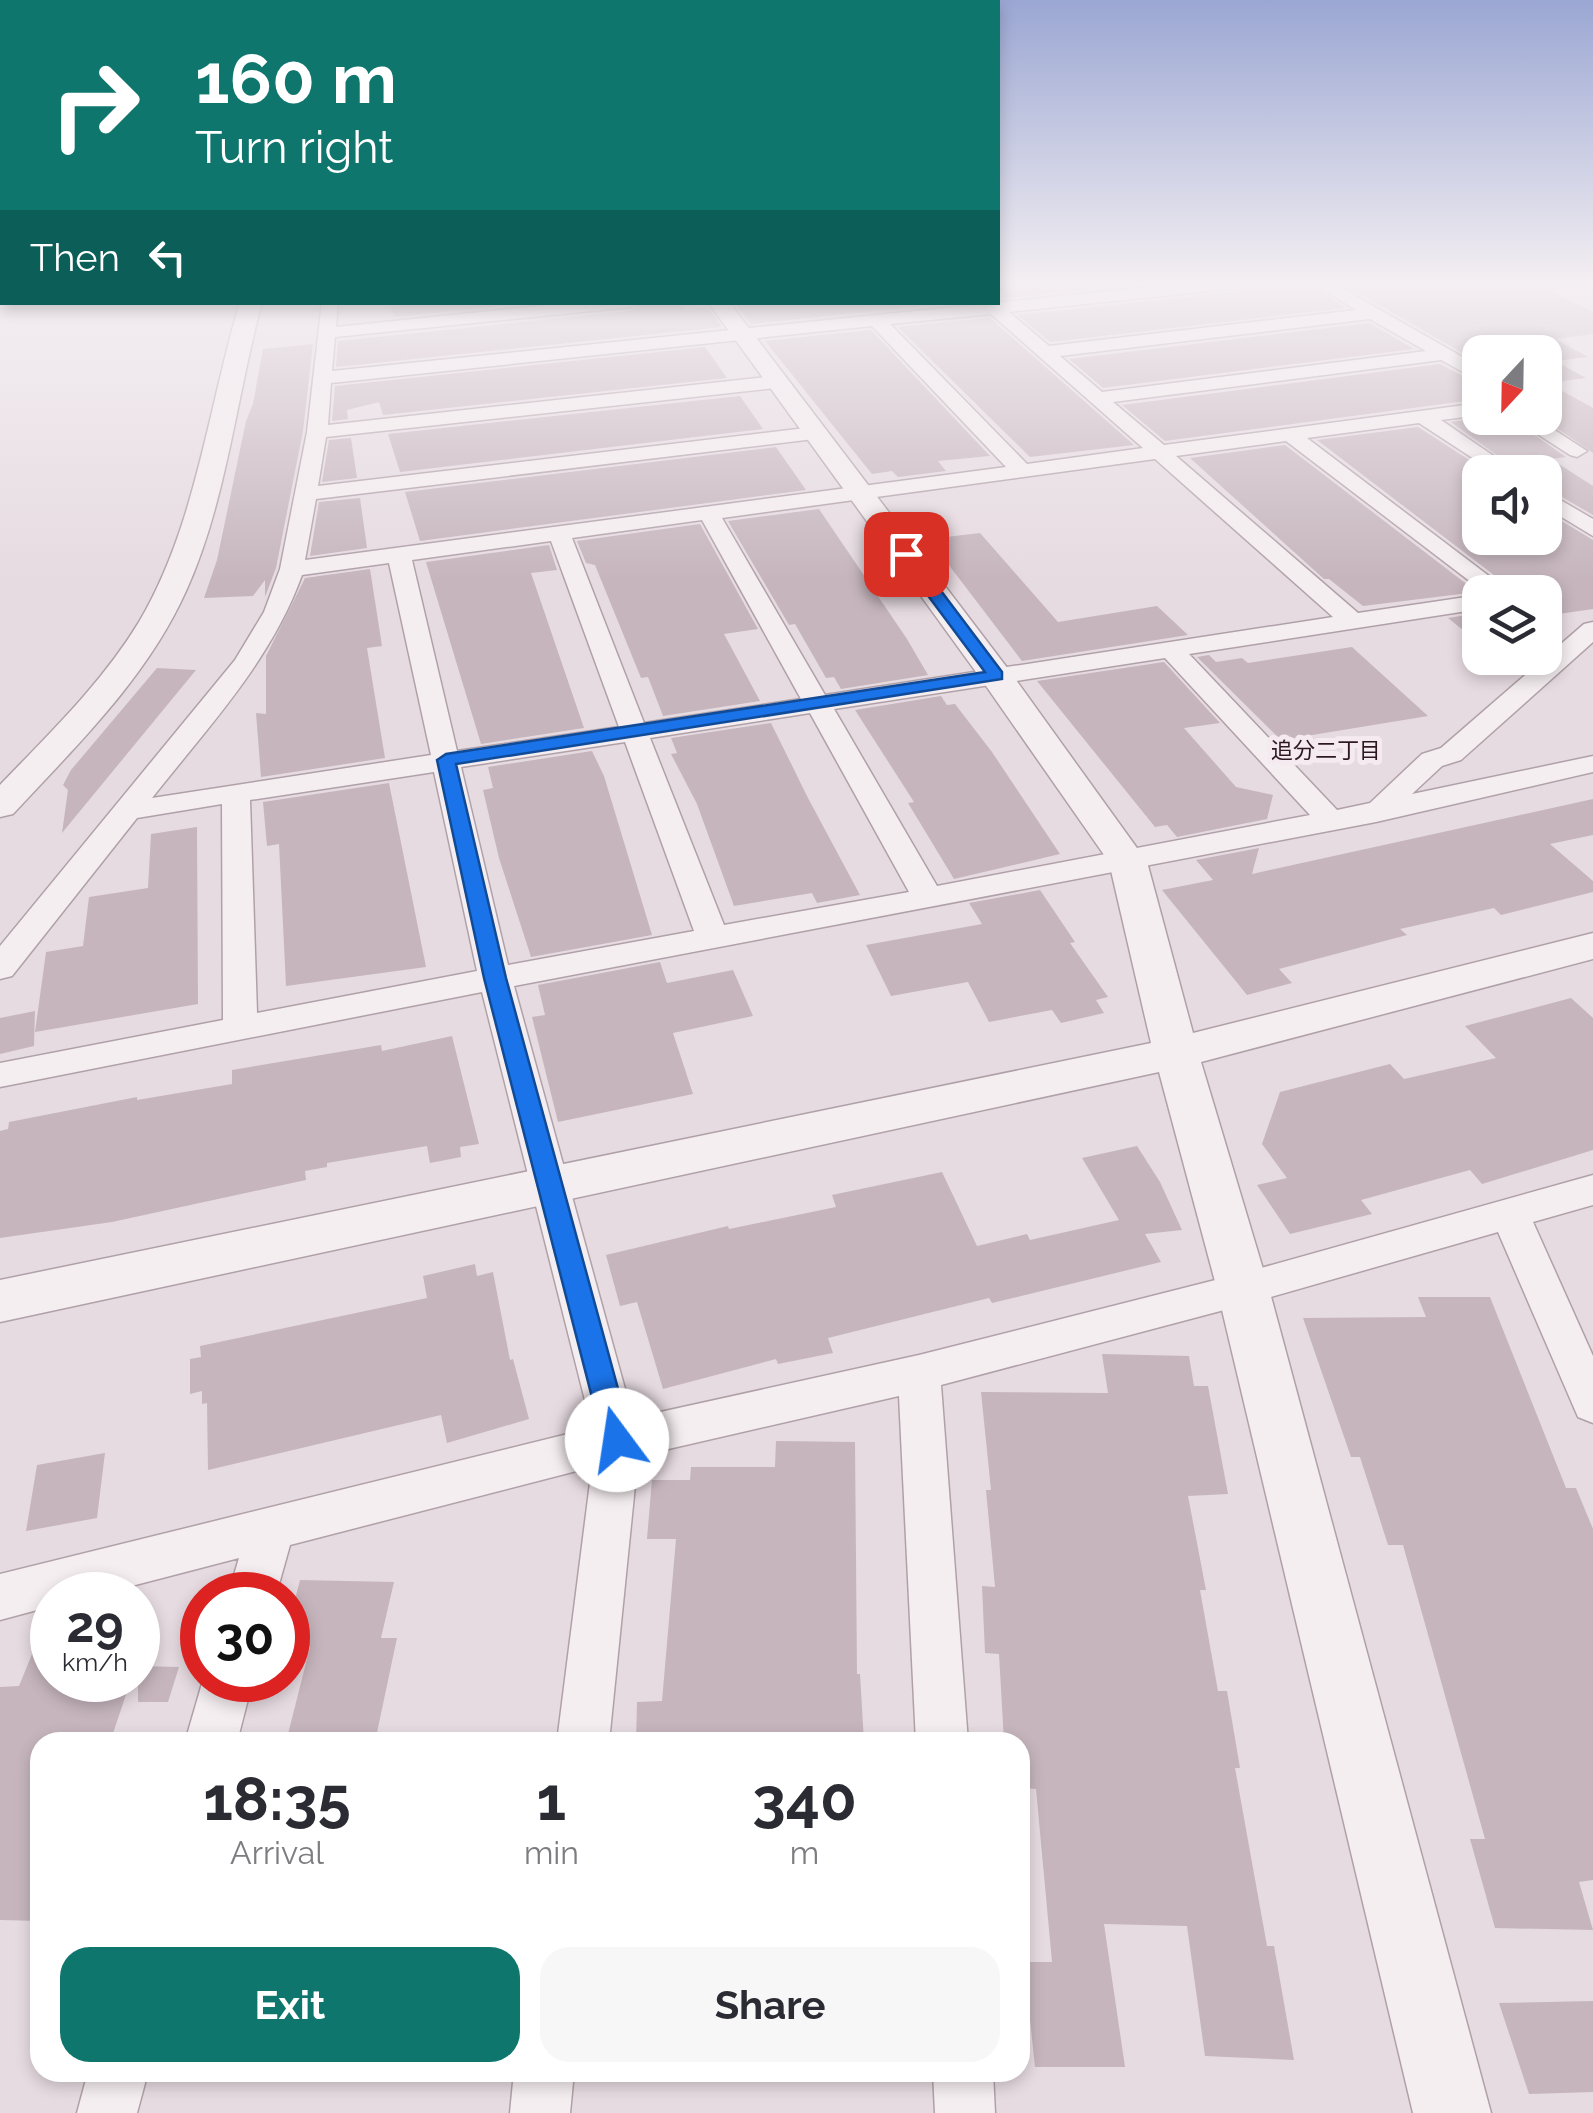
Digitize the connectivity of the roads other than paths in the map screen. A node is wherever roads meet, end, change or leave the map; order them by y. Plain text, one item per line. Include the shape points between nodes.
1 (231, 382) edge
2 (322, 382) edge
3 (775, 382) joint
4 (935, 382) edge
5 (1079, 382) edge
6 (1227, 382) edge
7 (1097, 398) junction
8 (1462, 411) edge
9 (1422, 416) junction
10 (316, 432) junction
11 (814, 433) junction
12 (1290, 434) junction
13 (1550, 435) edge
14 (1577, 451) dead end
15 (1159, 452) junction
16 (1481, 455) edge
17 (1022, 472) junction
18 (304, 494) junction
19 (860, 494) junction
20 (1562, 509) edge
21 (709, 514) junction
22 (1593, 529) edge
23 (559, 533) junction
24 (400, 555) junction
25 (292, 569) junction
26 (1476, 575) edge
27 (1462, 605) edge
28 (1353, 622) junction
29 (1575, 636) edge
30 (1172, 651) junction
31 (996, 676) junction
32 (814, 704) junction
33 (636, 732) junction
34 (446, 760) junction
35 (1593, 764) edge
36 (236, 795) junction
37 (0, 806) edge
38 (130, 810) junction
39 (1376, 813) junction
40 (1330, 822) junction
41 (1128, 862) junction
42 (929, 899) junction
43 (713, 939) junction
44 (1593, 946) edge
45 (0, 968) edge
46 (495, 978) junction
47 (240, 1030) junction
48 (1176, 1052) junction
49 (0, 1075) edge
50 (552, 1183) junction
51 (1593, 1190) edge
52 (1510, 1215) junction
53 (1243, 1290) junction
54 (0, 1301) edge
55 (920, 1372) junction
56 (1593, 1404) edge
57 (617, 1440) junction
58 (271, 1528) junction
59 (259, 1572) edge
60 (0, 1597) edge
61 (222, 1702) edge
62 (214, 1732) edge
63 (583, 1732) edge
64 (941, 1732) edge
65 (115, 2082) edge
66 (543, 2082) edge
67 (963, 2082) edge
68 (107, 2113) edge
69 (540, 2113) edge
70 (965, 2113) edge
71 (1452, 2113) edge

1 - 37 street via 196,521 170,591 132,658
2 - 10 street
3 - 10 street
3 - 11 street
4 - 17 street
5 - 7 street
6 - 7 street
7 - 15 street
8 - 9 street
9 - 12 street
9 - 16 street
10 - 18 street
11 - 18 street
11 - 19 street
12 - 15 street
12 - 26 street
13 - 14 street
15 - 17 street
15 - 28 street
17 - 19 street
18 - 25 street
19 - 21 street
19 - 31 street
20 - 22 street
21 - 23 street
21 - 32 street
23 - 24 street
23 - 33 street
24 - 25 street
24 - 34 street
25 - 38 street via 246,664
27 - 28 street
28 - 30 street
29 - 39 street via 1451,754 1432,760
30 - 31 street
30 - 40 street
31 - 32 street
31 - 41 street
32 - 33 street
32 - 42 street
33 - 34 street
33 - 43 street
34 - 36 street
34 - 46 street
35 - 39 street
36 - 38 street
36 - 47 street
38 - 45 street
39 - 40 street
40 - 41 street
41 - 42 street
41 - 48 street
42 - 43 street
43 - 46 street
44 - 48 street
46 - 47 street
46 - 50 street
47 - 49 street
48 - 50 street
48 - 53 street
50 - 54 street
50 - 57 street
51 - 52 street
52 - 53 street
52 - 56 street
53 - 55 street
53 - 71 street
55 - 57 street
55 - 64 street
57 - 58 street
57 - 63 street
58 - 59 street
58 - 60 street
61 - 62 street
65 - 68 street
66 - 69 street
67 - 70 street

